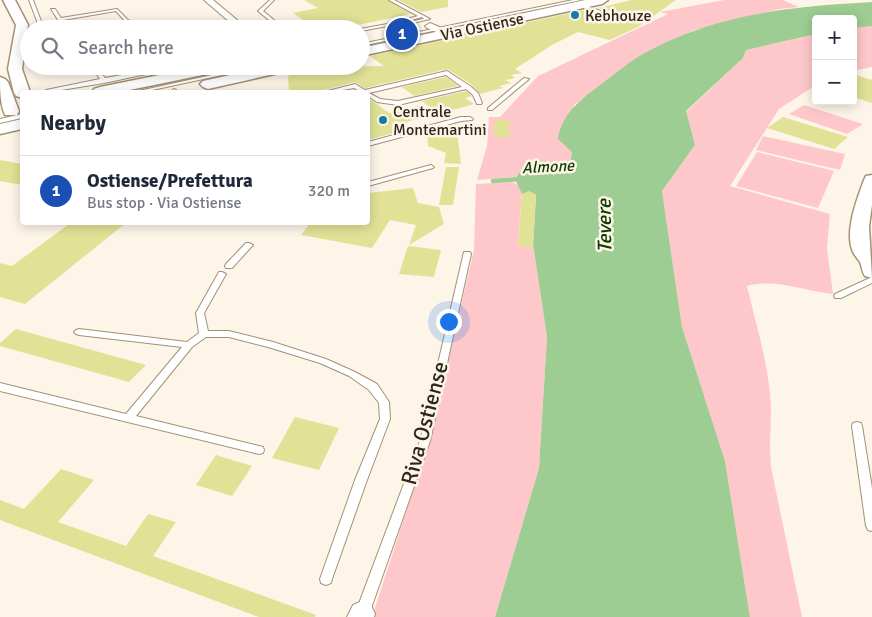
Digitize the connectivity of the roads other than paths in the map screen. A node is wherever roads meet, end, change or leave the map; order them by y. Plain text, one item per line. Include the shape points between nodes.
1 (9, 0) edge
2 (30, 0) edge
3 (208, 0) edge
4 (272, 0) edge
5 (391, 0) edge
6 (553, 0) edge
7 (602, 0) edge
8 (579, 2) edge
9 (53, 10) dead end
10 (60, 19) joint
11 (620, 19) dead end
12 (21, 20) edge
13 (40, 20) edge
14 (126, 20) edge
15 (233, 20) edge
16 (272, 20) edge
17 (434, 26) junction
18 (398, 27) junction
19 (370, 29) edge
20 (7, 30) dead end
21 (370, 36) edge
22 (20, 45) edge
23 (370, 45) edge
24 (4, 46) dead end
25 (96, 75) edge
26 (152, 75) edge
27 (180, 75) edge
28 (219, 75) edge
29 (251, 75) edge
30 (526, 79) dead end
31 (0, 82) edge
32 (468, 87) junction
33 (50, 90) dead end
34 (101, 90) edge
35 (147, 90) edge
36 (182, 90) edge
37 (336, 90) edge
38 (361, 90) edge
39 (370, 91) edge
40 (370, 95) edge
41 (479, 103) dead end
42 (18, 109) edge
43 (490, 109) dead end
44 (470, 120) dead end
45 (20, 124) edge
46 (0, 129) edge
47 (370, 143) edge
48 (432, 167) dead end
49 (872, 180) edge
50 (370, 183) edge
51 (249, 245) dead end
52 (467, 254) dead end
53 (229, 266) dead end
54 (872, 270) edge
55 (222, 274) dead end
56 (838, 296) dead end
57 (80, 332) dead end
58 (204, 334) junction
59 (188, 345) junction
60 (0, 388) edge
61 (128, 418) junction
62 (857, 426) dead end
63 (259, 450) dead end
64 (872, 526) edge
65 (326, 579) dead end
66 (361, 615) edge

1 - 12 main road
2 - 13 lane
3 - 15 street
4 - 16 lane via 260,11
5 - 17 lane
6 - 17 main road, Via Ostiense
7 - 8 main road, Via Ostiense
8 - 11 lane
8 - 17 main road, Via Ostiense
9 - 10 lane
10 - 14 lane via 117,10
17 - 18 main road, Via Ostiense
17 - 23 main road, Via Ostiense
18 - 19 lane, Via Ostiense
18 - 21 main road, Via Ostiense
20 - 24 main road
22 - 42 main road via 15,69
25 - 34 lane
26 - 34 lane
27 - 34 main road
28 - 35 lane
29 - 36 main road
30 - 43 lane
31 - 42 main road
32 - 39 lane via 447,73
32 - 40 lane via 398,104 379,101
32 - 41 lane via 476,94
33 - 34 lane
37 - 38 lane via 355,86
44 - 47 lane via 461,119
45 - 46 main road
48 - 50 lane
49 - 54 street via 860,226 862,250
51 - 53 lane
52 - 66 lane, Riva Ostiense via 424,441
54 - 56 lane
55 - 58 lane via 200,313
57 - 59 lane
58 - 59 lane
58 - 65 lane via 229,334 323,361 373,387 384,402 385,420 360,480
59 - 61 lane
60 - 61 lane
61 - 63 lane
62 - 64 lane

